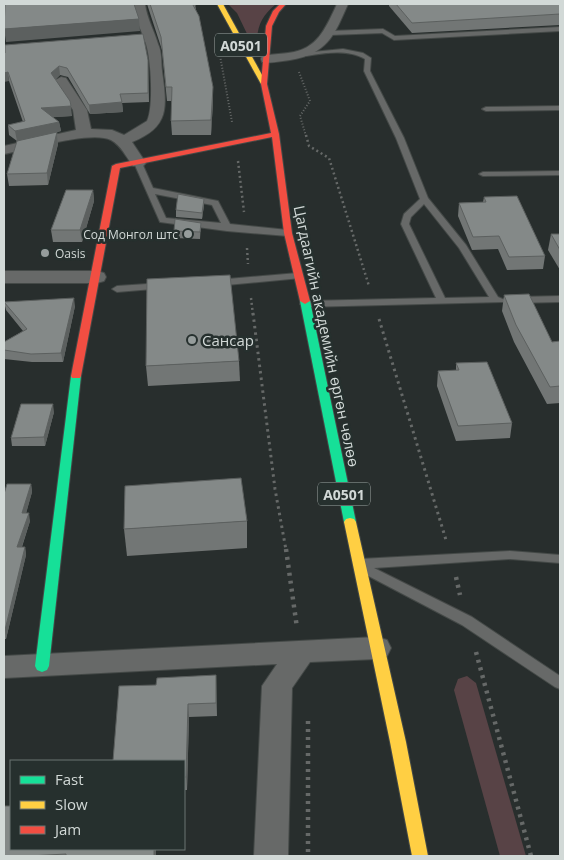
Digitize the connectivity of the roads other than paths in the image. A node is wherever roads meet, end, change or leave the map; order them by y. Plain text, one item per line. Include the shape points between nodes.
1 (139, 4) edge
2 (220, 4) edge
3 (284, 4) edge
4 (342, 4) edge
5 (560, 29) edge
6 (330, 33) junction
7 (294, 56) junction
8 (267, 59) junction
9 (61, 81) dead end
10 (264, 84) junction
11 (560, 108) edge
12 (486, 109) dead end
13 (84, 133) junction
14 (275, 134) junction
15 (124, 140) junction
16 (4, 150) edge
17 (138, 162) junction
18 (560, 173) edge
19 (483, 174) dead end
20 (150, 190) junction
21 (424, 199) junction
22 (227, 228) junction
23 (288, 233) junction
24 (298, 276) junction
25 (4, 277) edge
26 (97, 277) junction
27 (202, 284) edge
28 (174, 285) edge
29 (117, 288) dead end
30 (560, 299) edge
31 (495, 300) junction
32 (442, 301) junction
33 (304, 304) junction
34 (560, 559) edge
35 (358, 565) junction
36 (377, 648) junction
37 (300, 654) junction
38 (42, 666) junction
39 (4, 667) edge
40 (560, 683) edge
41 (271, 856) edge
42 (420, 856) edge

1 - 15 street via 143,36 154,52 157,114 147,131
2 - 10 main road, Цагдаагийн академийн өргөн чөлөө / A0501
3 - 8 main road, Цагдаагийн академийн өргөн чөлөө / A0501 via 276,11 269,26
4 - 6 street
5 - 6 lane via 394,38 383,31
6 - 7 street via 312,51
7 - 8 street
7 - 21 lane via 352,51 368,58 367,71 400,138
8 - 10 main road, Цагдаагийн академийн өргөн чөлөө / A0501
9 - 13 street via 80,110
10 - 14 main road, Цагдаагийн академийн өргөн чөлөө / A0501
11 - 12 lane
13 - 15 street via 110,134
13 - 16 street
14 - 17 main road
14 - 23 main road, Цагдаагийн академийн өргөн чөлөө / A0501
15 - 17 street
17 - 20 lane
17 - 26 main road via 116,166
18 - 19 lane
20 - 22 lane via 215,203
20 - 22 lane via 163,220
21 - 31 lane via 463,247
21 - 32 lane via 407,216 405,224
22 - 23 lane
23 - 24 main road, Цагдаагийн академийн өргөн чөлөө / A0501
24 - 27 lane
24 - 33 main road, Цагдаагийн академийн өргөн чөлөө / A0501
25 - 26 street
26 - 38 main road via 74,389
28 - 29 lane
30 - 31 lane
31 - 32 lane
32 - 33 lane
33 - 35 main road, Цагдаагийн академийн өргөн чөлөө / A0501
34 - 35 lane via 510,555
35 - 36 main road, Цагдаагийн академийн өргөн чөлөө / A0501
35 - 40 lane via 467,621
36 - 37 street
36 - 42 main road, Цагдаагийн академийн өргөн чөлөө / A0501
37 - 38 street
37 - 41 street via 277,686
38 - 39 street

